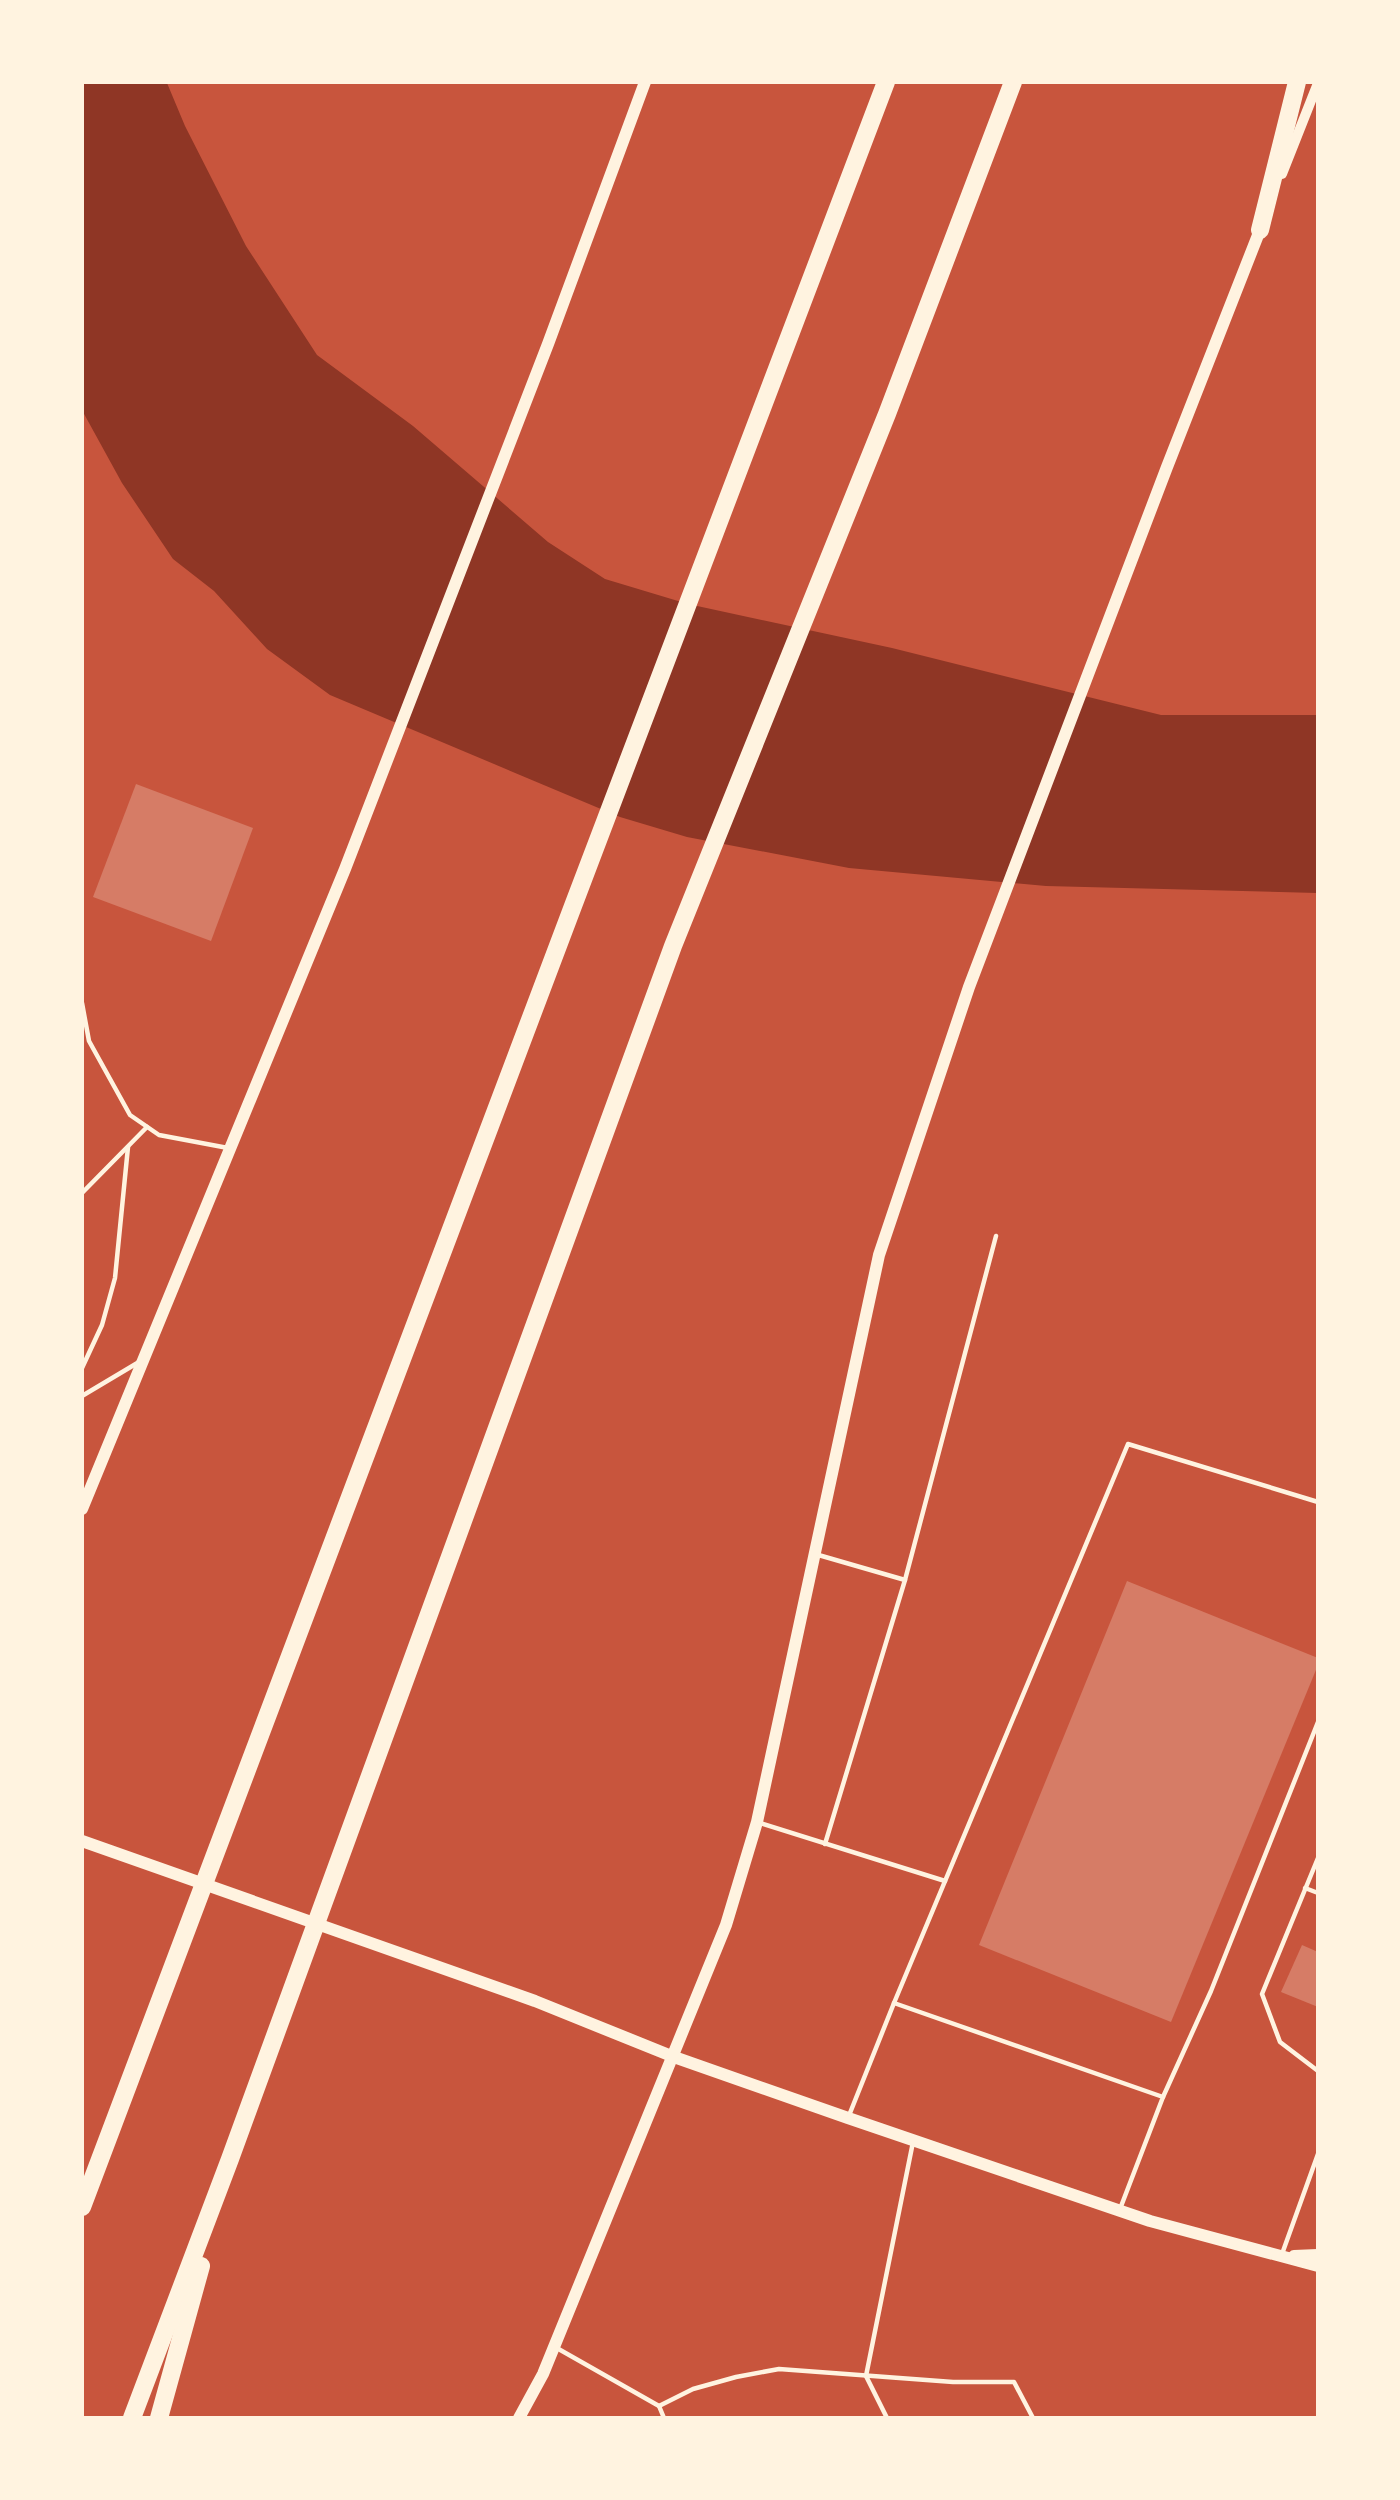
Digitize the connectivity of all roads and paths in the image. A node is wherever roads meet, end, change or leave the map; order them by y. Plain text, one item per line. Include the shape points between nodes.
1 (645, 82) edge
2 (886, 82) edge
3 (1013, 82) edge
4 (1297, 82) edge
5 (1317, 83) edge
6 (1260, 230) junction
7 (82, 1003) edge
8 (147, 1127) junction
9 (128, 1147) junction
10 (230, 1149) junction
11 (82, 1193) edge
12 (996, 1236) dead end
13 (144, 1359) junction
14 (82, 1368) edge
15 (82, 1396) edge
16 (1317, 1502) edge
17 (82, 1509) edge
18 (815, 1554) junction
19 (905, 1580) junction
20 (1317, 1722) edge
21 (757, 1822) junction
22 (82, 1841) edge
23 (825, 1844) junction
24 (1317, 1858) edge
25 (945, 1881) junction
26 (1305, 1888) junction
27 (1317, 1893) edge
28 (894, 2003) junction
29 (674, 2057) junction
30 (1317, 2071) edge
31 (1163, 2097) junction
32 (848, 2118) junction
33 (913, 2140) junction
34 (1317, 2154) edge
35 (230, 2159) junction
36 (82, 2207) edge
37 (1120, 2211) junction
38 (1317, 2255) edge
39 (1281, 2256) junction
40 (1317, 2266) edge
41 (555, 2347) junction
42 (866, 2376) junction
43 (659, 2406) junction
44 (132, 2418) edge
45 (159, 2418) edge
46 (519, 2418) edge
47 (664, 2418) edge
48 (887, 2418) edge
49 (1033, 2418) edge

1 - 10 main road via 345,869
2 - 36 highway
3 - 35 highway via 887,414 673,946
4 - 6 highway
5 - 6 street
6 - 18 main road via 969,987 879,1255
7 - 8 lane via 89,1041 130,1115
8 - 9 lane
8 - 10 lane via 159,1135
9 - 11 lane
9 - 14 lane via 115,1278 102,1325
10 - 13 main road
12 - 19 lane
13 - 15 lane
13 - 17 main road
16 - 25 lane via 1128,1444
18 - 19 lane
18 - 21 main road
19 - 23 lane
20 - 31 lane via 1211,1991
21 - 23 lane
21 - 29 main road via 726,1925
22 - 29 main road via 535,2001
23 - 25 lane
24 - 26 lane
25 - 28 lane
26 - 27 lane
26 - 30 lane via 1262,1994 1280,2042
28 - 31 lane
28 - 32 lane
29 - 32 main road
29 - 41 main road
31 - 37 lane
32 - 33 main road
33 - 37 main road
33 - 42 lane
34 - 39 lane
35 - 44 highway
35 - 45 highway
37 - 39 main road
38 - 39 main road
39 - 40 main road
41 - 43 lane
41 - 46 main road
42 - 43 lane via 779,2369 693,2389
42 - 48 lane
42 - 49 lane via 1014,2382
43 - 47 lane

